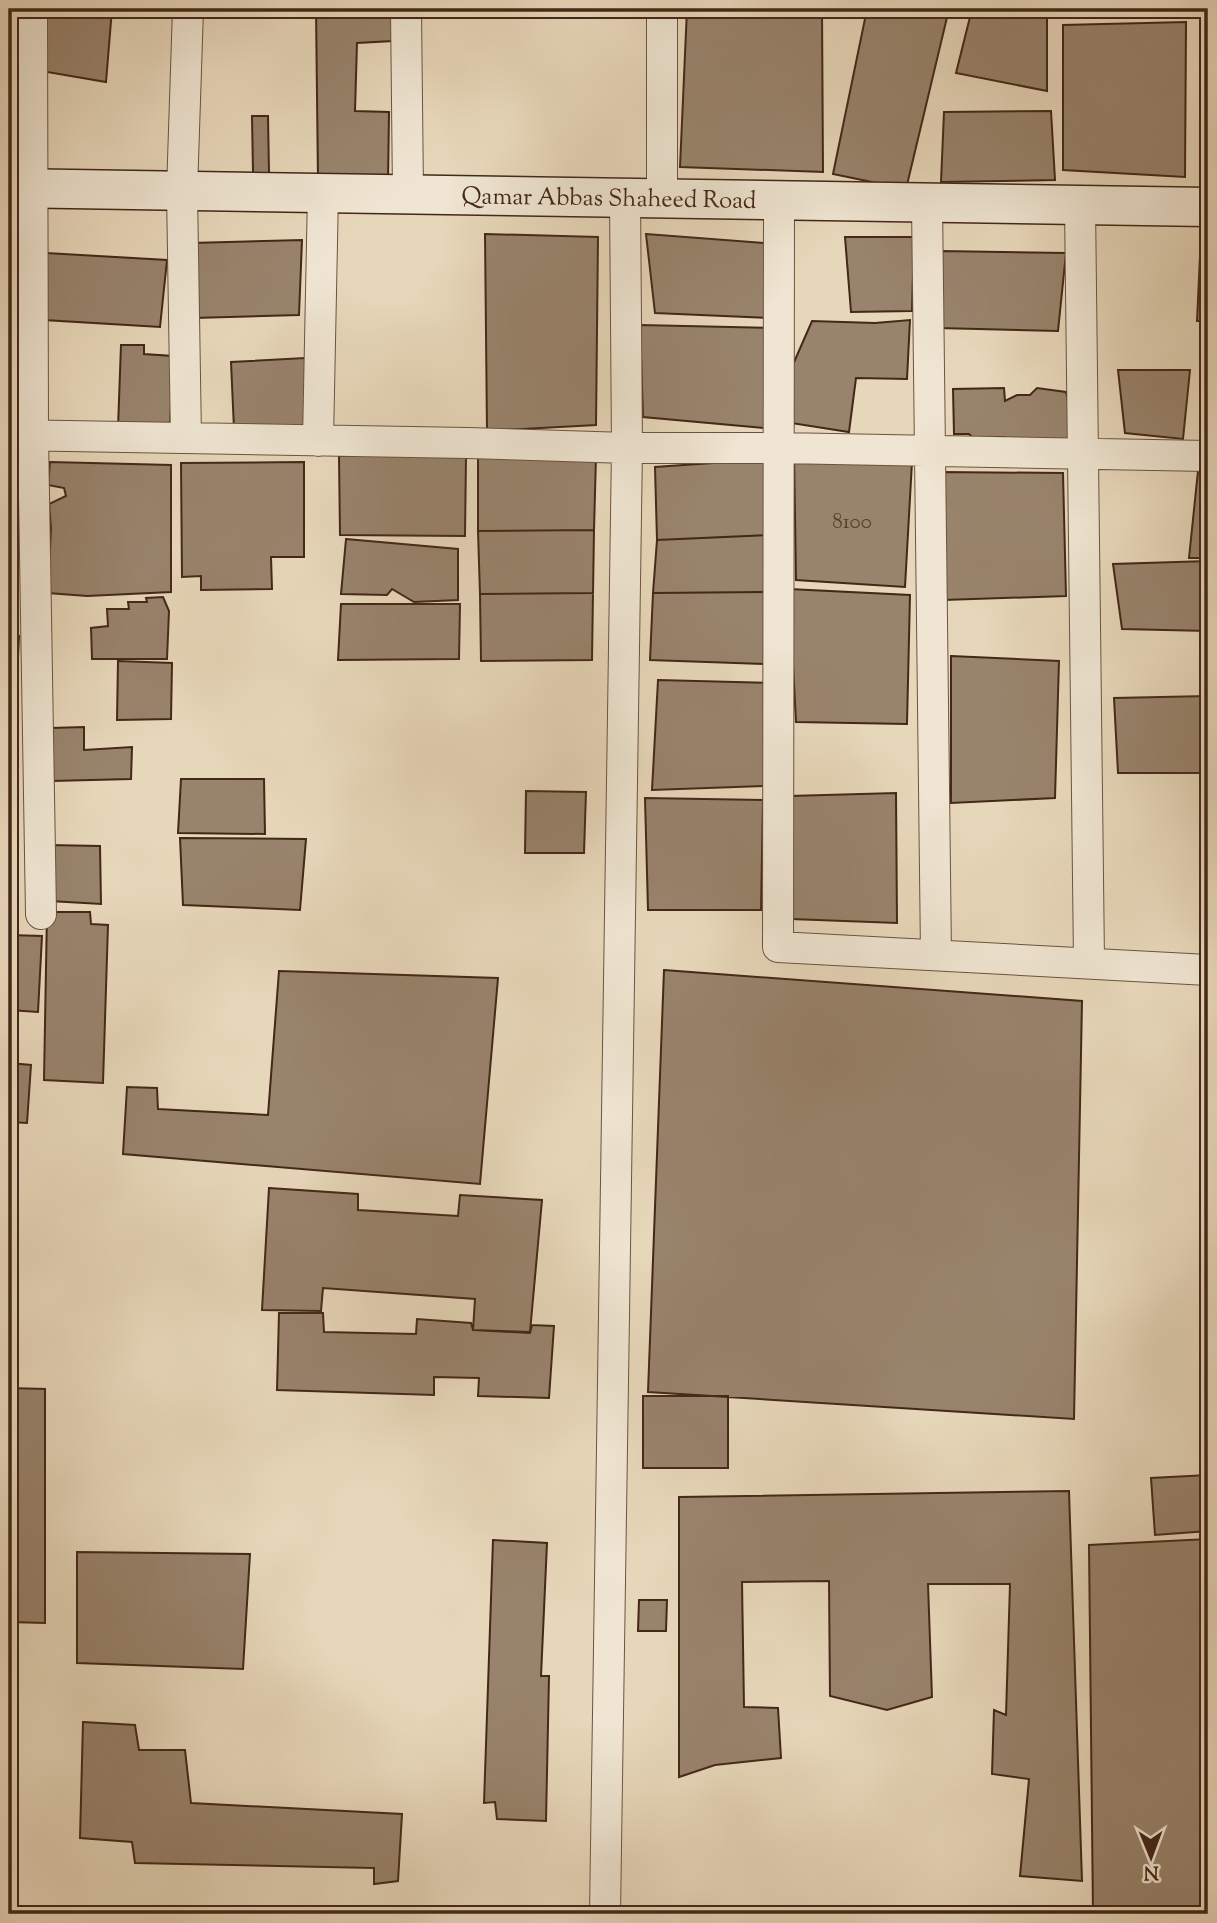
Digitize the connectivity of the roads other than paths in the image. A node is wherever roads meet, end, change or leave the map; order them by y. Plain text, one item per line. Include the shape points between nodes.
1 (33, 9) edge
2 (188, 9) edge
3 (406, 9) edge
4 (662, 9) edge
5 (20, 188) edge
6 (182, 191) junction
7 (323, 193) junction
8 (408, 194) junction
9 (643, 197) junction
10 (779, 200) junction
11 (927, 203) junction
12 (1080, 205) junction
13 (1208, 207) edge
14 (21, 436) edge
15 (186, 438) junction
16 (318, 441) junction
17 (627, 448) junction
18 (780, 449) junction
19 (930, 451) junction
20 (1083, 453) junction
21 (1208, 456) edge
22 (41, 914) dead end
23 (936, 955) junction
24 (1089, 962) junction
25 (1208, 970) edge
26 (605, 1914) edge

1 - 5 street
2 - 6 street
3 - 8 street
4 - 9 street
5 - 6 street, Qamar Abbas Shaheed Road
5 - 14 street
6 - 7 street, Qamar Abbas Shaheed Road
6 - 15 street
7 - 8 street, Qamar Abbas Shaheed Road
7 - 16 street
8 - 9 street, Qamar Abbas Shaheed Road
9 - 10 street, Qamar Abbas Shaheed Road
9 - 17 street
10 - 11 street, Qamar Abbas Shaheed Road
10 - 18 street
11 - 12 street, Qamar Abbas Shaheed Road
11 - 19 street
12 - 13 street, Qamar Abbas Shaheed Road
12 - 20 street
14 - 15 street
14 - 22 street
15 - 16 street
16 - 17 street
17 - 18 street
17 - 26 street
18 - 19 street
18 - 23 street via 778,947
19 - 20 street
19 - 23 street
20 - 21 street
20 - 24 street
23 - 24 street
24 - 25 street

